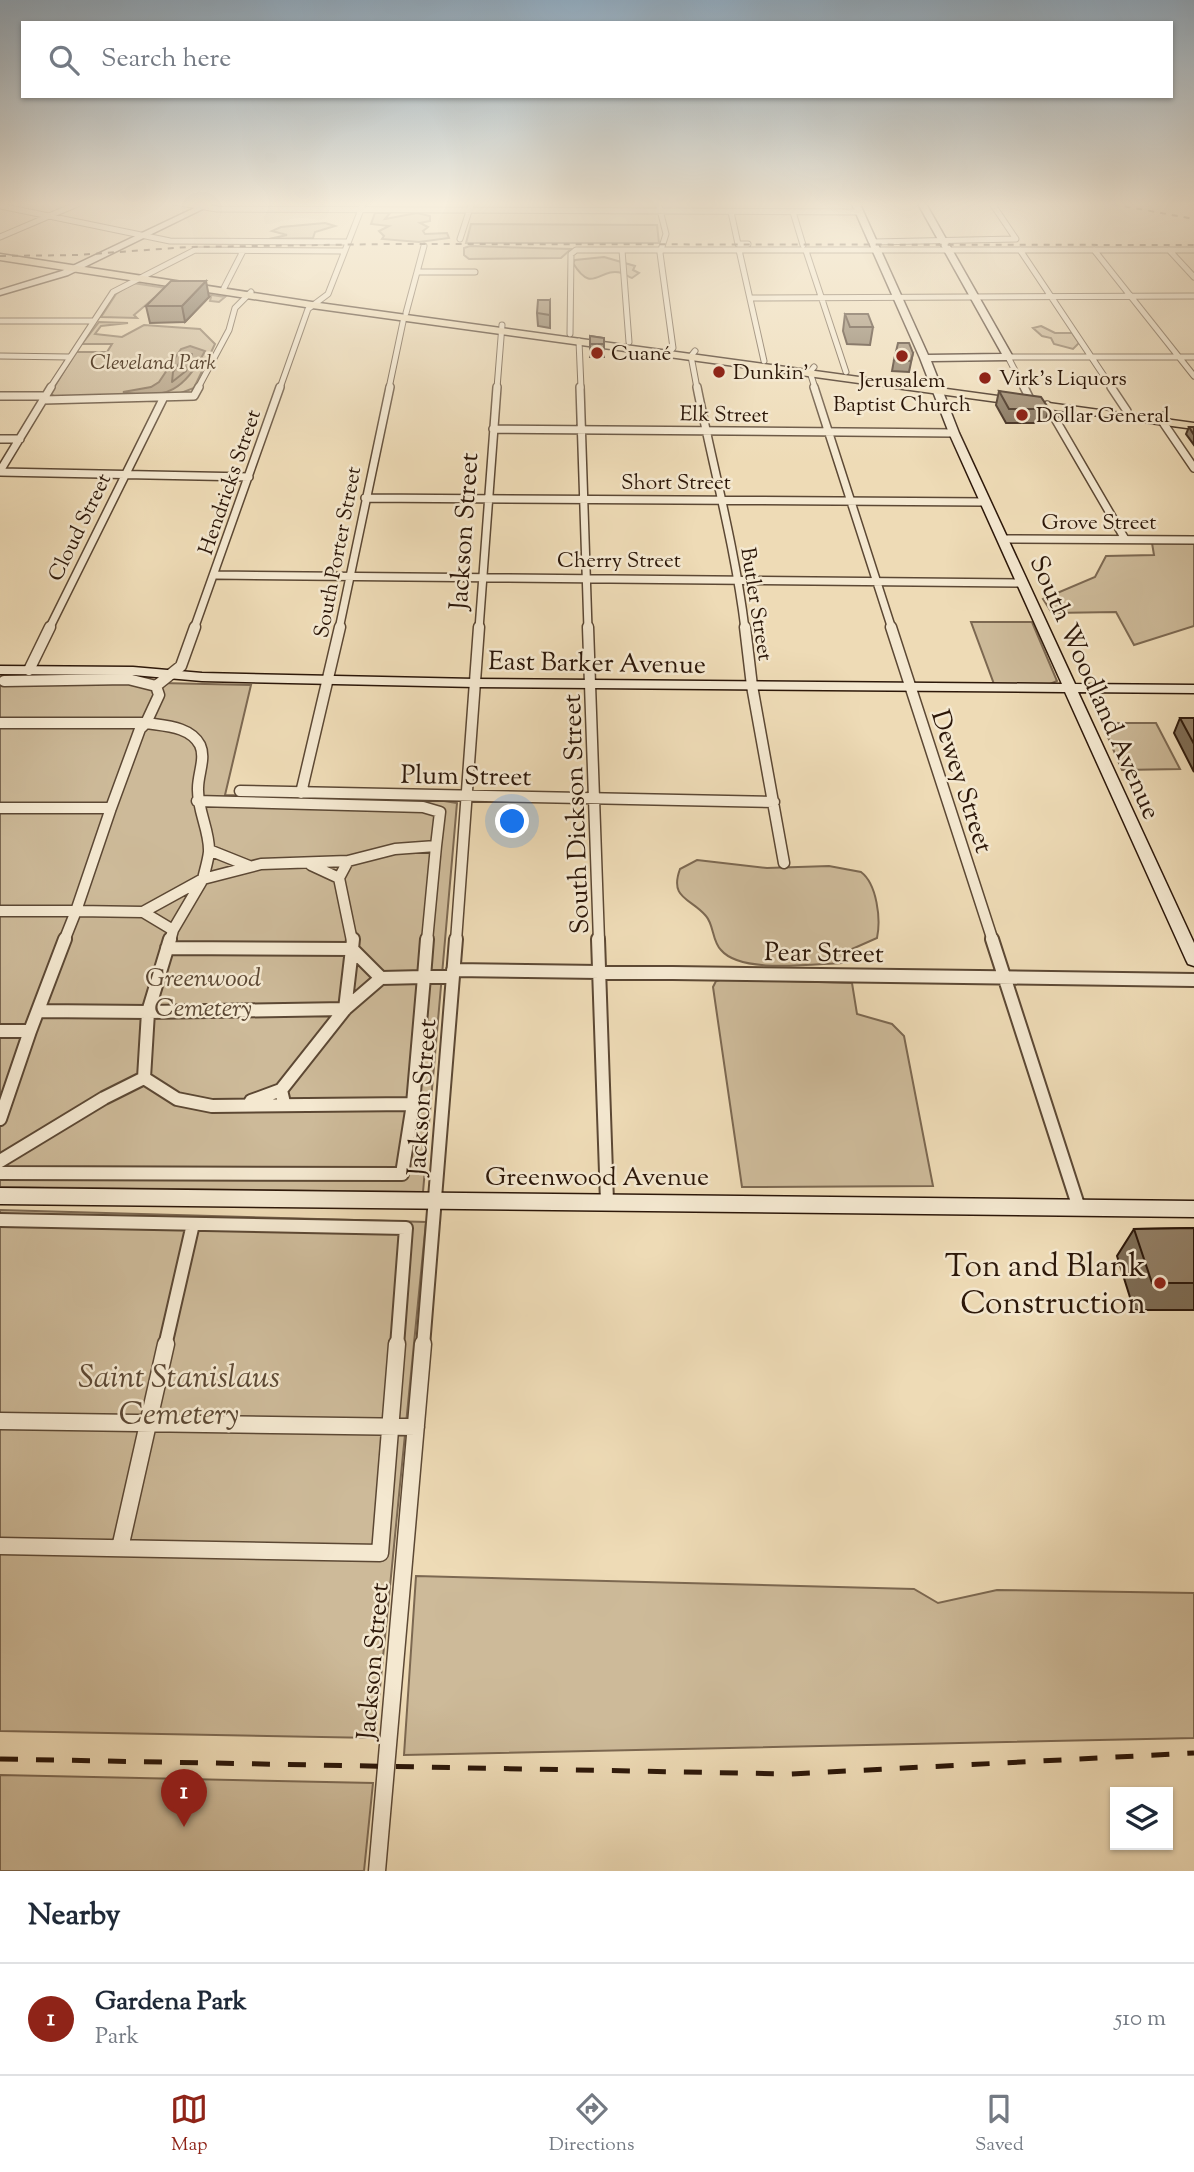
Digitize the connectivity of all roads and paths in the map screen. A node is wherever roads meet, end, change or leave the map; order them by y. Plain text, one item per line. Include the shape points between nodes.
1 (118, 289) edge
2 (216, 289) edge
3 (229, 289) edge
4 (330, 289) edge
5 (412, 289) edge
6 (572, 289) edge
7 (625, 289) edge
8 (666, 289) edge
9 (748, 289) edge
10 (820, 289) edge
11 (894, 289) edge
12 (969, 289) edge
13 (1047, 289) edge
14 (1124, 289) edge
15 (248, 294) junction
16 (1194, 296) edge
17 (973, 297) junction
18 (1052, 297) junction
19 (1130, 297) junction
20 (750, 298) junction
21 (823, 298) junction
22 (898, 298) junction
23 (315, 303) junction
24 (405, 315) junction
25 (0, 321) edge
26 (93, 321) junction
27 (502, 328) junction
28 (574, 338) junction
29 (629, 342) junction
30 (671, 351) junction
31 (693, 354) junction
32 (0, 356) edge
33 (69, 357) junction
34 (1092, 357) junction
35 (1179, 357) junction
36 (1194, 357) edge
37 (925, 358) junction
38 (1008, 358) junction
39 (764, 361) junction
40 (812, 370) junction
41 (846, 372) junction
42 (1194, 376) edge
43 (935, 387) junction
44 (0, 396) edge
45 (1029, 397) junction
46 (44, 398) junction
47 (163, 399) junction
48 (1047, 405) junction
49 (1127, 411) junction
50 (1162, 418) junction
51 (1194, 420) edge
52 (1194, 426) edge
53 (493, 429) junction
54 (581, 430) junction
55 (706, 431) junction
56 (828, 432) junction
57 (954, 433) junction
58 (0, 439) edge
59 (20, 439) junction
60 (1194, 468) edge
61 (0, 472) edge
62 (123, 475) junction
63 (249, 477) junction
64 (365, 498) junction
65 (488, 498) junction
66 (584, 498) junction
67 (719, 499) junction
68 (851, 500) junction
69 (986, 502) junction
70 (1004, 539) junction
71 (1125, 539) junction
72 (1194, 540) edge
73 (216, 575) junction
74 (351, 576) junction
75 (484, 577) junction
76 (588, 577) junction
77 (739, 578) junction
78 (877, 580) junction
79 (1023, 583) junction
80 (29, 670) junction
81 (171, 674) junction
82 (329, 678) junction
83 (1, 680) edge
84 (475, 683) junction
85 (592, 684) junction
86 (156, 686) junction
87 (752, 686) junction
88 (911, 687) junction
89 (1072, 689) junction
90 (1194, 689) edge
91 (0, 723) edge
92 (146, 723) junction
93 (240, 791) dead end
94 (301, 793) junction
95 (465, 796) junction
96 (594, 799) junction
97 (197, 801) junction
98 (774, 802) junction
99 (0, 808) edge
100 (111, 808) junction
101 (436, 846) junction
102 (209, 850) junction
103 (348, 861) junction
104 (784, 863) dead end
105 (308, 864) junction
106 (249, 866) junction
107 (339, 878) junction
108 (203, 879) junction
109 (0, 911) edge
110 (76, 911) junction
111 (143, 912) junction
112 (173, 930) junction
113 (167, 948) junction
114 (352, 949) junction
115 (1194, 960) edge
116 (601, 972) junction
117 (452, 973) junction
118 (424, 977) junction
119 (1003, 977) junction
120 (381, 978) junction
121 (1194, 981) edge
122 (345, 1009) junction
123 (40, 1011) junction
124 (148, 1012) junction
125 (0, 1031) edge
126 (30, 1031) junction
127 (144, 1078) junction
128 (283, 1097) junction
129 (413, 1104) junction
130 (0, 1119) edge
131 (0, 1161) edge
132 (0, 1172) edge
133 (0, 1196) edge
134 (436, 1202) junction
135 (607, 1202) junction
136 (1079, 1208) junction
137 (1194, 1209) edge
138 (0, 1220) edge
139 (193, 1224) junction
140 (0, 1421) edge
141 (148, 1422) junction
142 (390, 1426) junction
143 (416, 1427) junction
144 (0, 1546) edge
145 (120, 1548) junction
146 (376, 1871) edge

1 - 26 street
2 - 15 main road
3 - 15 main road
4 - 23 street, Hendricks Street
5 - 24 street, South Porter Street
6 - 28 street, South Dickson Street
7 - 29 street
8 - 30 street
9 - 20 street
10 - 21 street
11 - 22 street
12 - 17 street
13 - 18 street
14 - 19 street
15 - 23 main road
15 - 47 street via 235,308 229,330 194,396
16 - 19 street
17 - 18 street
17 - 22 street
17 - 38 street
18 - 19 street
18 - 34 street
19 - 35 street
20 - 21 street
20 - 39 street
21 - 22 street
21 - 41 street
22 - 37 street, South Woodland Avenue
23 - 24 main road
23 - 63 street, Hendricks Street via 308,309
24 - 27 main road
24 - 64 street, South Porter Street
25 - 26 street
26 - 33 street
27 - 28 main road
27 - 53 street, Jackson Street
28 - 29 main road
28 - 30 main road
28 - 54 street, South Dickson Street
29 - 30 main road
30 - 31 main road
31 - 39 main road
31 - 40 main road
31 - 55 street, Butler Street
32 - 33 street
33 - 46 street
34 - 35 street
34 - 38 street
34 - 49 street
35 - 36 street
35 - 42 street
37 - 38 street
37 - 43 street, South Woodland Avenue
38 - 45 street
39 - 40 main road
40 - 41 main road
40 - 43 main road
40 - 56 street, Dewey Street
41 - 43 main road
43 - 45 main road
43 - 48 main road
43 - 57 street, South Woodland Avenue
44 - 46 street
45 - 49 main road
46 - 47 street
46 - 59 street
47 - 62 street, Cloud Street
48 - 50 main road
48 - 71 street
49 - 50 main road
50 - 51 main road
50 - 52 main road
50 - 60 street
53 - 54 street, Elk Street
53 - 65 street, Jackson Street
54 - 55 street, Elk Street
54 - 66 street, South Dickson Street
55 - 56 street, Elk Street
55 - 67 street, Butler Street
56 - 57 street, Elk Street
56 - 68 street, Dewey Street
57 - 69 street, South Woodland Avenue
58 - 59 street
59 - 61 street
61 - 62 street
62 - 63 street
62 - 80 street, Cloud Street
63 - 73 street, Hendricks Street
64 - 65 street, Short Street
64 - 74 street, South Porter Street
65 - 66 street, Short Street
65 - 75 street, Jackson Street
66 - 67 street, Short Street
66 - 76 street, South Dickson Street
67 - 68 street, Short Street
67 - 77 street, Butler Street
68 - 69 street, Short Street
68 - 78 street, Dewey Street
69 - 70 street, South Woodland Avenue
70 - 71 street, Grove Street
70 - 79 street, South Woodland Avenue
71 - 72 street, Grove Street
73 - 74 street, Cherry Street
73 - 81 street, Hendricks Street via 181,666
74 - 75 street, Cherry Street
74 - 82 street, South Porter Street
75 - 76 street, Cherry Street
75 - 84 street, Jackson Street
76 - 77 street, Cherry Street
76 - 85 street, South Dickson Street
77 - 78 street, Cherry Street
77 - 87 street, Butler Street
78 - 79 street, Cherry Street
78 - 88 street, Dewey Street
79 - 89 street, South Woodland Avenue
80 - 81 street, East Barker Avenue
80 - 83 street, East Barker Avenue
81 - 82 street, East Barker Avenue
81 - 86 street, Hendricks Street
82 - 84 street, East Barker Avenue
82 - 94 street, South Porter Street
83 - 86 street via 128,679
84 - 85 street, East Barker Avenue
84 - 95 street, Jackson Street
85 - 87 street, East Barker Avenue
85 - 96 street, South Dickson Street
86 - 92 street via 159,695
87 - 88 street, East Barker Avenue
87 - 98 street, Butler Street
88 - 89 street, East Barker Avenue
88 - 119 street, Dewey Street
89 - 90 street, East Barker Avenue
89 - 115 street, South Woodland Avenue
91 - 92 street
92 - 97 street via 177,728 200,745
92 - 100 street
93 - 94 street, Plum Street
94 - 95 street, Plum Street
95 - 96 street, Plum Street
95 - 117 street, Jackson Street
96 - 98 street, Plum Street
96 - 116 street, South Dickson Street
97 - 101 street via 434,809 440,812
97 - 102 street
98 - 104 street, Butler Street
99 - 100 street
100 - 110 street
101 - 103 street via 395,849
101 - 118 street
102 - 106 street
102 - 108 street
103 - 105 street
103 - 107 street
105 - 106 street
105 - 107 street
106 - 108 street
107 - 114 street via 351,919
108 - 111 street
108 - 112 street
109 - 110 street
110 - 111 street
110 - 123 street
111 - 112 street
112 - 113 street
113 - 114 street
113 - 124 street
114 - 120 street
114 - 122 street
116 - 117 street, Pear Street
116 - 119 street, Pear Street
116 - 135 street, South Dickson Street
117 - 118 street, Pear Street
117 - 134 street, Jackson Street
118 - 120 street, Pear Street
118 - 129 street
119 - 121 street, Pear Street
119 - 136 street, Dewey Street
120 - 122 street
122 - 124 street
122 - 128 street
123 - 124 street
123 - 126 street
124 - 127 street
125 - 126 street
126 - 130 street
127 - 128 street via 177,1099 212,1106
127 - 131 street
128 - 129 street
129 - 132 street via 402,1174
133 - 134 street, Greenwood Avenue
134 - 135 street, Greenwood Avenue
134 - 143 street, Jackson Street
135 - 136 street, Greenwood Avenue
136 - 137 street, Greenwood Avenue
138 - 139 street
139 - 141 street
139 - 142 street via 406,1228
140 - 141 street
141 - 142 street
141 - 145 street
142 - 143 street
142 - 145 street via 380,1553
143 - 146 street, Jackson Street
144 - 145 street

